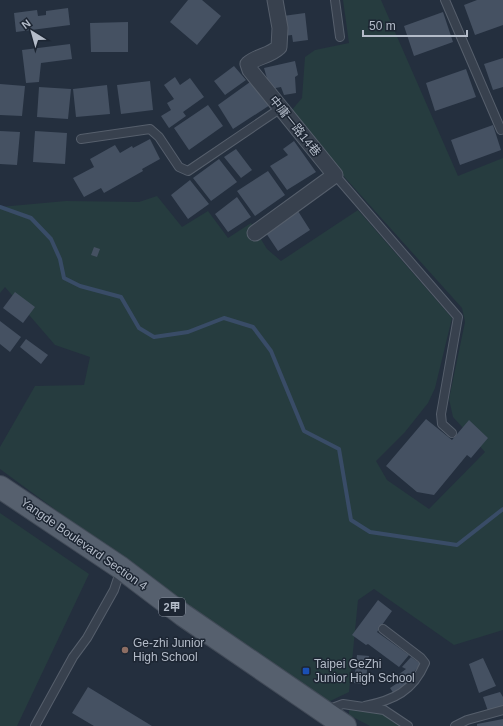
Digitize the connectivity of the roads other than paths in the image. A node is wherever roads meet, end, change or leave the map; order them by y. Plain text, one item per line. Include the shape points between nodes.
1 (275, 0) edge
2 (335, 0) edge
3 (445, 0) edge
4 (340, 37) dead end
5 (281, 108) junction
6 (501, 130) dead end
7 (82, 139) dead end
8 (334, 175) junction
9 (254, 232) dead end
10 (452, 432) dead end
11 (0, 487) edge
12 (121, 568) junction
13 (383, 629) dead end
14 (366, 706) junction
15 (503, 710) edge
16 (323, 711) junction
17 (35, 726) edge
18 (345, 726) edge
19 (408, 726) edge
20 (454, 726) edge

1 - 5 street, 中庸一路14巷 via 280,28 279,47 273,53 248,64
2 - 4 lane
3 - 6 lane
5 - 7 lane via 188,171 179,167 160,137 150,129
5 - 8 street, 中庸一路14巷
8 - 9 street
8 - 10 lane via 458,317 441,414 442,424
11 - 12 main road, Yangde Boulevard Section 4 / 2甲
12 - 16 main road, Yangde Boulevard Section 4 / 2甲 via 183,615
12 - 17 lane via 114,590 87,638 73,656
13 - 14 lane via 421,658 425,664 413,684 396,696
14 - 16 lane via 343,704
14 - 19 lane via 384,710
15 - 20 lane
16 - 18 main road, Yangde Boulevard Section 4 / 2甲

